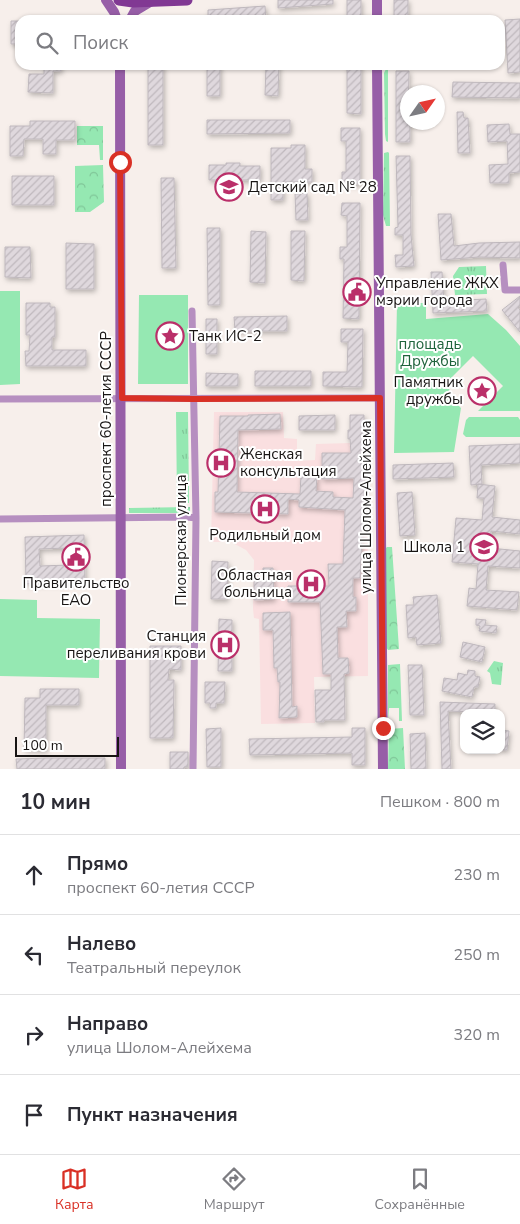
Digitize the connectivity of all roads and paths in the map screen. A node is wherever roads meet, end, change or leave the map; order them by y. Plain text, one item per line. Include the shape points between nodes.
1 (106, 0) edge
2 (118, 0) edge
3 (187, 0) edge
4 (377, 0) edge
5 (150, 2) junction
6 (116, 15) edge
7 (118, 15) edge
8 (133, 15) edge
9 (377, 15) edge
10 (120, 70) edge
11 (377, 70) edge
12 (503, 265) dead end
13 (520, 290) edge
14 (192, 311) dead end
15 (122, 398) junction
16 (380, 398) junction
17 (0, 399) edge
18 (194, 399) junction
19 (122, 518) junction
20 (196, 518) junction
21 (0, 520) edge
22 (122, 769) edge
23 (193, 769) edge
24 (384, 769) edge

1 - 6 main road
2 - 5 main road
2 - 7 main road
3 - 5 main road
4 - 9 main road
5 - 8 main road
10 - 15 main road, проспект 60-летия СССР
11 - 16 main road, улица Шолом-Алейхема
12 - 13 street via 505,290
14 - 18 street, Пионерская улица
15 - 17 street
15 - 18 street
15 - 19 main road, проспект 60-летия СССР
16 - 18 street
16 - 24 main road, улица Шолом-Алейхема
18 - 20 street, Пионерская улица
19 - 20 street
19 - 21 street
19 - 22 main road, проспект 60-летия СССР
20 - 23 street, Пионерская улица

